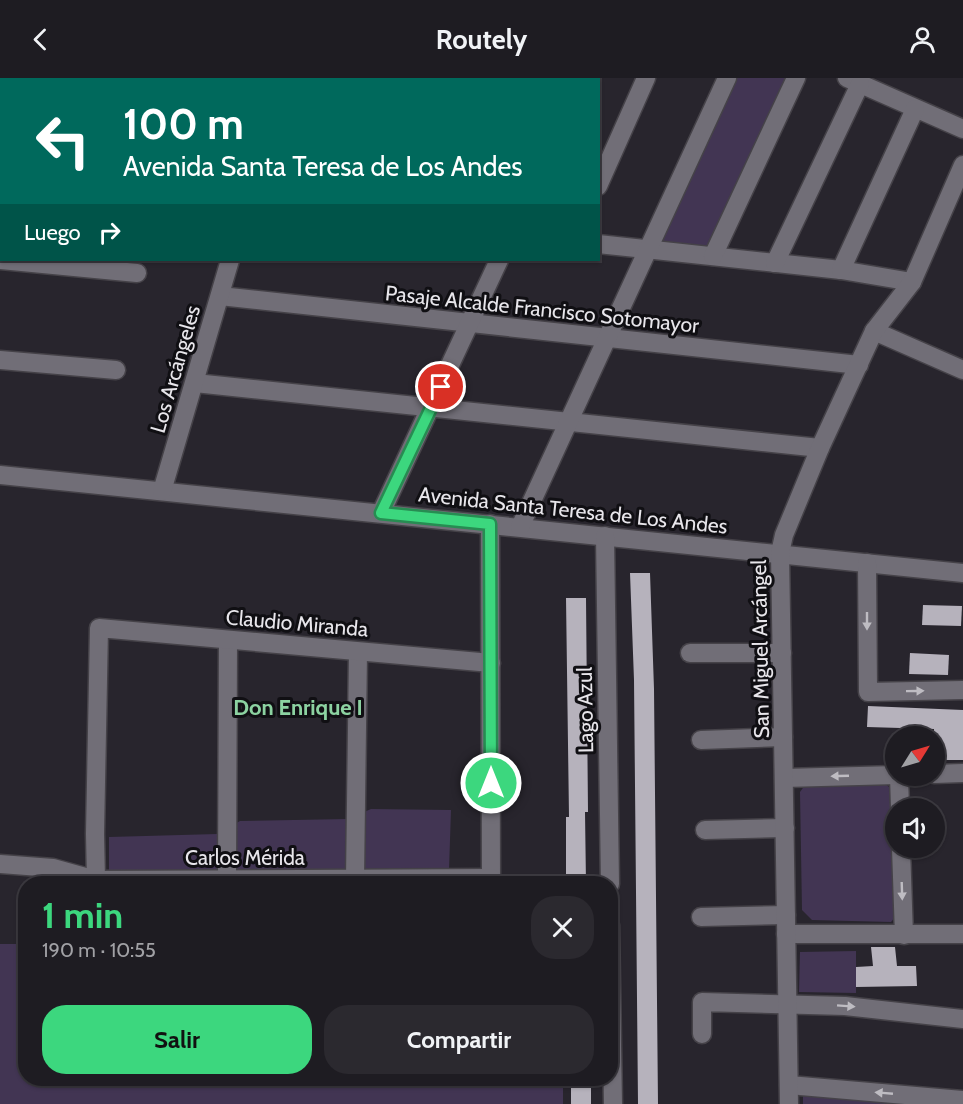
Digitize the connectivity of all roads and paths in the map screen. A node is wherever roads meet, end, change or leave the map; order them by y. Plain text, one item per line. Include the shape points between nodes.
1 (646, 78) edge
2 (796, 78) edge
3 (720, 80) edge
4 (854, 81) edge
5 (915, 109) junction
6 (963, 129) edge
7 (963, 165) edge
8 (600, 182) edge
9 (600, 244) edge
10 (647, 250) junction
11 (712, 256) junction
12 (11, 261) edge
13 (230, 261) edge
14 (499, 261) edge
15 (775, 263) junction
16 (841, 270) junction
17 (137, 273) dead end
18 (912, 282) junction
19 (220, 296) junction
20 (470, 323) junction
21 (874, 331) junction
22 (607, 339) junction
23 (0, 360) edge
24 (859, 365) junction
25 (116, 370) dead end
26 (963, 370) edge
27 (195, 383) junction
28 (431, 408) junction
29 (568, 423) junction
30 (820, 448) junction
31 (0, 475) edge
32 (162, 492) junction
33 (381, 513) junction
34 (490, 524) junction
35 (520, 527) junction
36 (605, 536) junction
37 (780, 553) junction
38 (867, 563) junction
39 (963, 573) edge
40 (228, 640) junction
41 (358, 652) junction
42 (690, 653) dead end
43 (782, 653) junction
44 (490, 663) junction
45 (963, 690) edge
46 (783, 737) junction
47 (701, 740) dead end
48 (963, 773) edge
49 (945, 774) edge
50 (885, 775) edge
51 (784, 778) junction
52 (785, 828) junction
53 (705, 830) dead end
54 (901, 858) edge
55 (0, 864) edge
56 (83, 876) edge
57 (96, 876) edge
58 (227, 876) edge
59 (356, 876) edge
60 (494, 876) edge
61 (610, 876) edge
62 (786, 915) junction
63 (701, 917) dead end
64 (786, 934) junction
65 (963, 934) edge
66 (903, 935) junction
67 (788, 1004) junction
68 (963, 1019) edge
69 (702, 1034) dead end
70 (789, 1085) junction
71 (613, 1086) edge
72 (963, 1100) edge
73 (613, 1104) edge
74 (789, 1104) edge

1 - 8 street
2 - 11 street
3 - 10 street
4 - 5 street
4 - 15 street
5 - 6 street
5 - 16 street
7 - 18 street, San Miguel Arcángel
9 - 10 street
10 - 11 street
10 - 22 street
11 - 15 street
12 - 17 street
13 - 19 street, Los Arcángeles
14 - 20 street
15 - 16 street
16 - 18 street
18 - 21 street, San Miguel Arcángel
19 - 20 street, Pasaje Alcalde Francisco Sotomayor
19 - 27 street, Los Arcángeles
20 - 22 street, Pasaje Alcalde Francisco Sotomayor
20 - 28 street
21 - 24 street, San Miguel Arcángel
21 - 26 street
22 - 24 street, Pasaje Alcalde Francisco Sotomayor
22 - 29 street
23 - 25 street
24 - 30 street, San Miguel Arcángel
27 - 28 street
27 - 32 street, Los Arcángeles
28 - 29 street
28 - 33 street
29 - 30 street
29 - 35 street
30 - 37 street, San Miguel Arcángel
31 - 32 street, Avenida Santa Teresa de Los Andes
32 - 33 street, Avenida Santa Teresa de Los Andes
33 - 34 street, Avenida Santa Teresa de Los Andes
34 - 35 street, Avenida Santa Teresa de Los Andes
34 - 44 street
35 - 36 street, Avenida Santa Teresa de Los Andes
36 - 37 street, Avenida Santa Teresa de Los Andes
36 - 61 street, Lago Azul
37 - 38 street, Avenida Santa Teresa de Los Andes
37 - 43 street, San Miguel Arcángel
38 - 39 street, Avenida Santa Teresa de Los Andes
38 -> 45 street via 868,692
40 - 41 street, Claudio Miranda
40 - 57 street, Claudio Miranda via 99,628
40 - 58 street
41 - 44 street, Claudio Miranda
41 - 59 street
42 - 43 street
43 - 46 street, San Miguel Arcángel
44 - 60 street
46 - 47 street
46 - 51 street, San Miguel Arcángel
48 - 49 street
50 -> 51 street
51 - 52 street, San Miguel Arcángel
52 - 53 street
52 - 62 street, San Miguel Arcángel
54 -> 66 street
55 - 56 street, Carlos Mérida via 53,867
62 - 63 street
62 - 64 street, San Miguel Arcángel
64 - 66 street
64 - 67 street, San Miguel Arcángel
65 - 66 street
67 -> 68 street
67 - 69 street via 702,1002
67 - 70 street, San Miguel Arcángel
72 -> 70 street
70 - 74 street, San Miguel Arcángel
71 - 73 street

